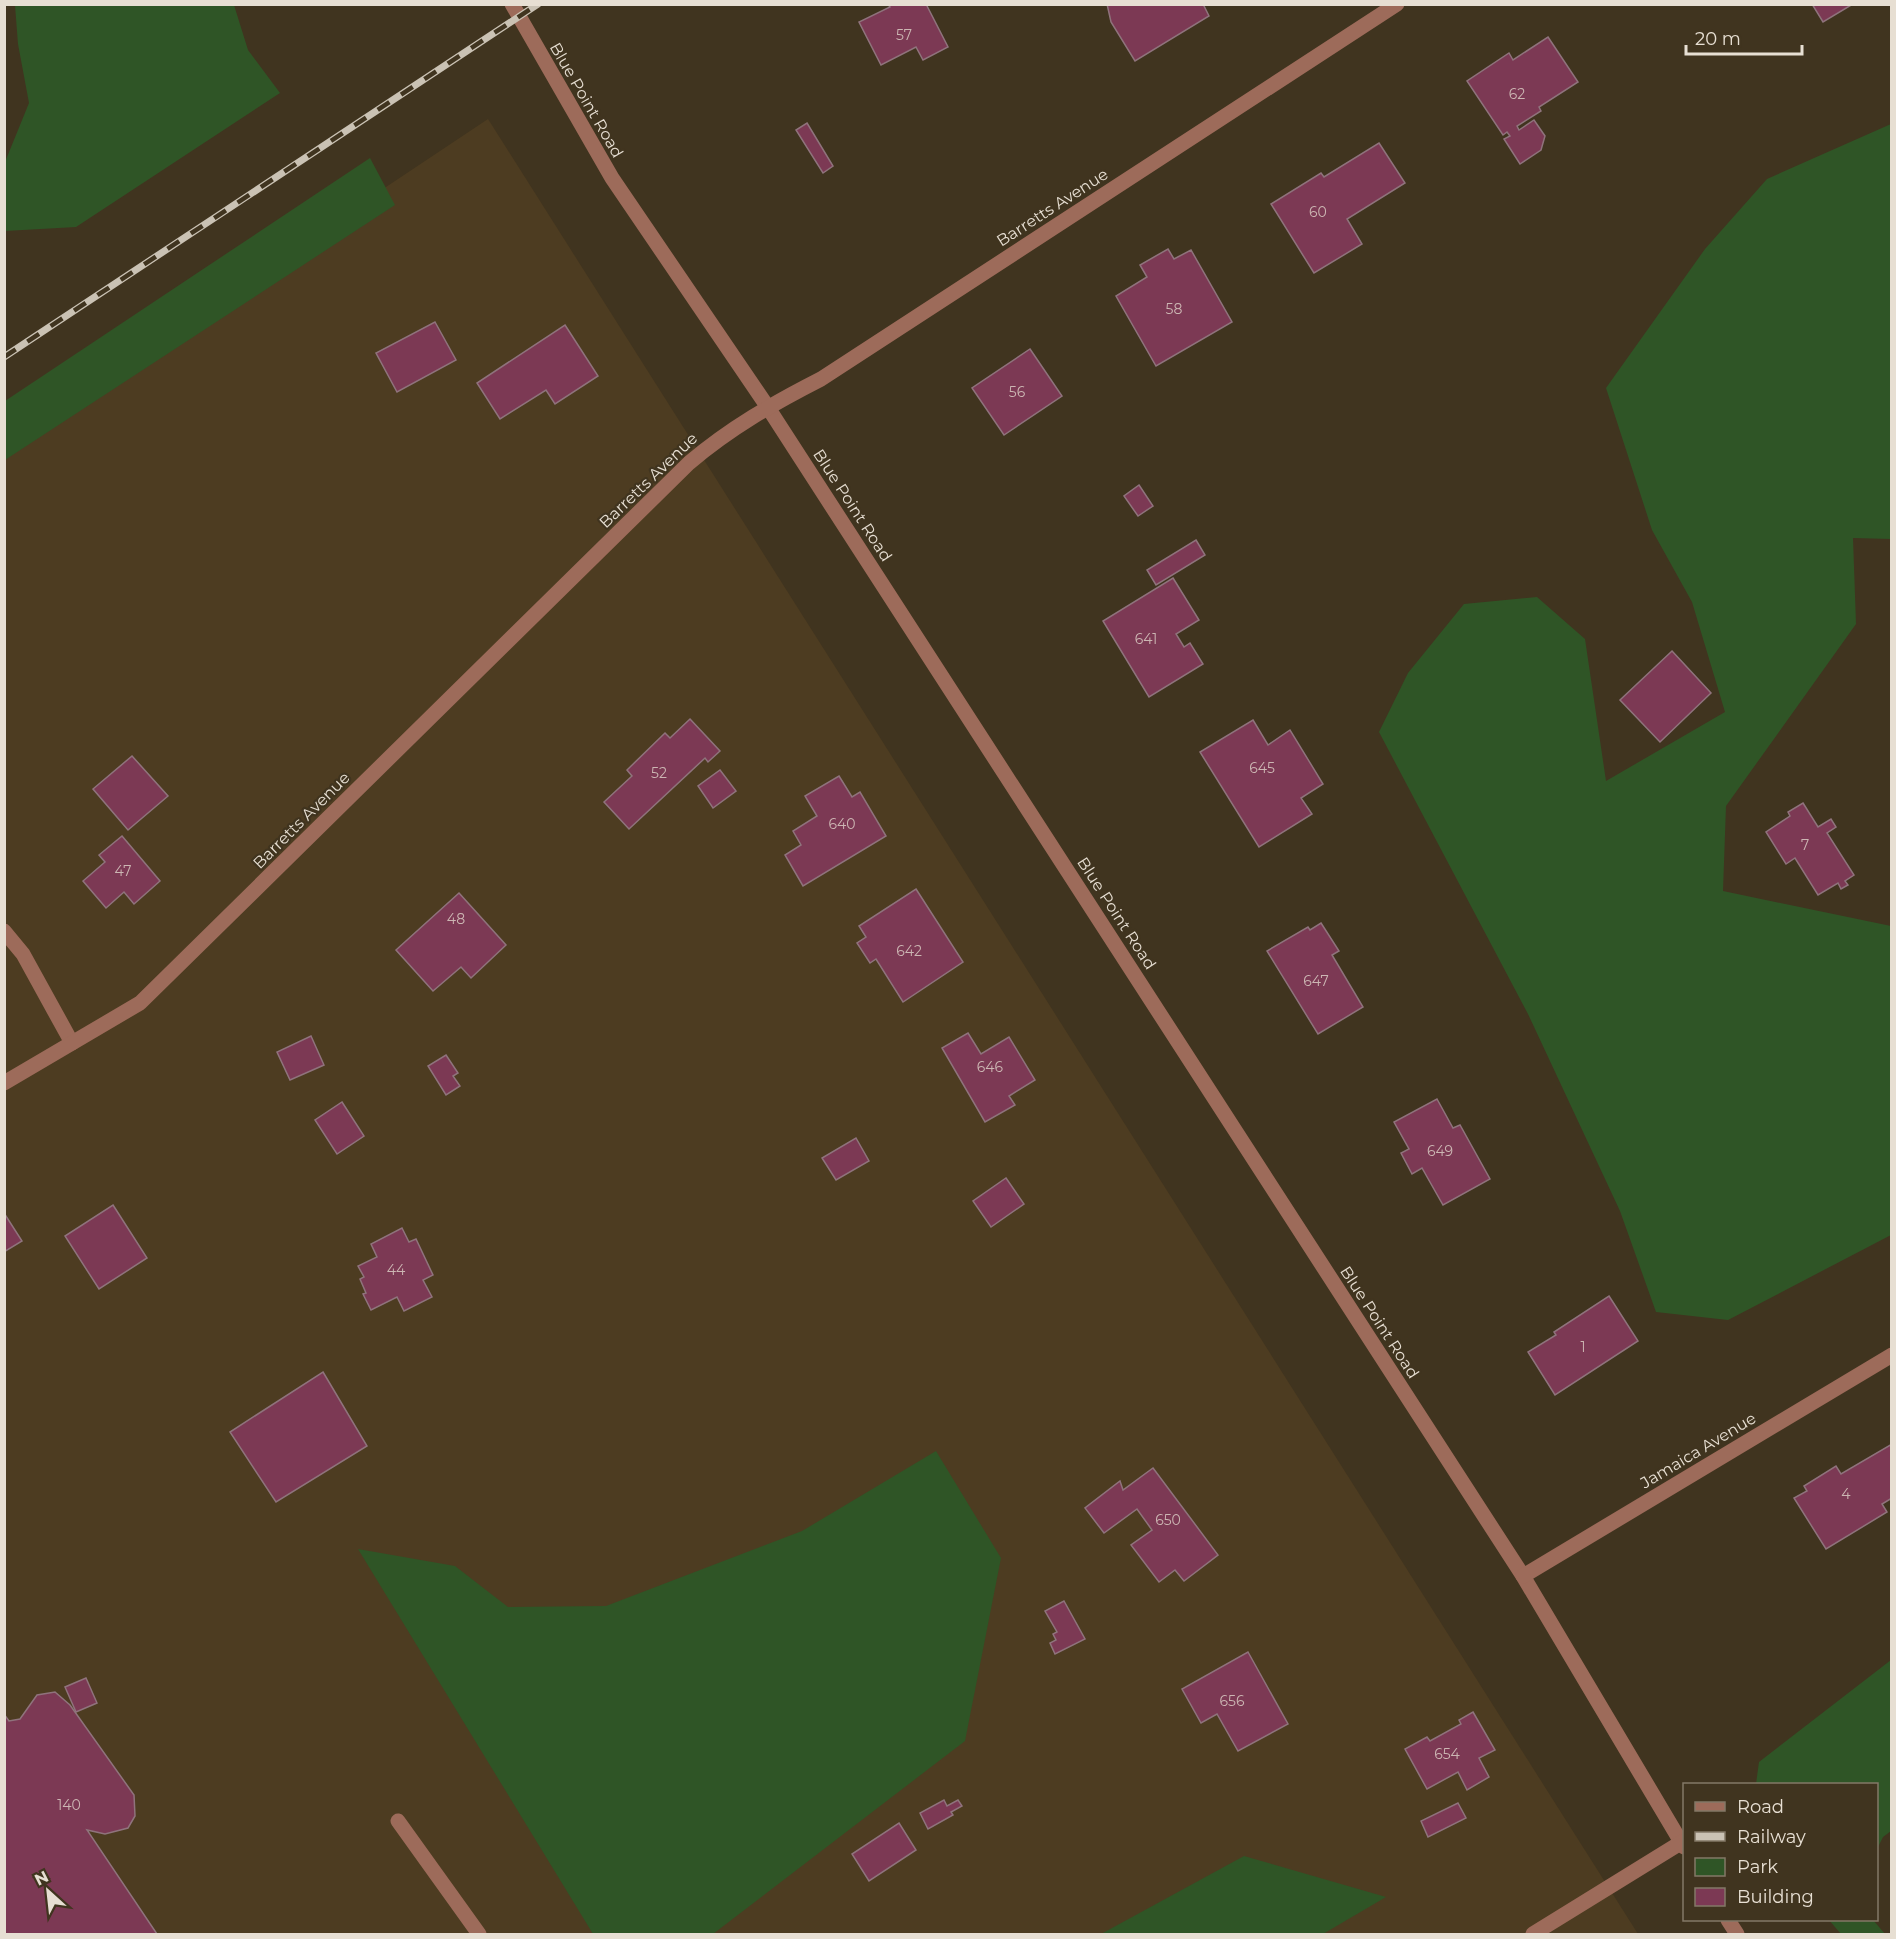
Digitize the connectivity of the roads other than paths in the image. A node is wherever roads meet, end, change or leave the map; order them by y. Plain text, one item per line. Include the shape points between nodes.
1 (512, 4) edge
2 (1397, 4) edge
3 (767, 406) junction
4 (4, 931) edge
5 (72, 1043) junction
6 (4, 1083) edge
7 (1892, 1355) edge
8 (1523, 1576) junction
9 (398, 1821) dead end
10 (1683, 1844) edge
11 (1729, 1921) edge
12 (479, 1935) edge
13 (1533, 1935) edge
14 (1737, 1935) edge

1 - 3 street, Blue Point Road via 612,178
2 - 3 street, Barretts Avenue via 821,379
3 - 5 street, Barretts Avenue via 689,463 140,1003
3 - 8 street, Blue Point Road
4 - 5 street via 23,954
5 - 6 street, Barretts Avenue
7 - 8 street, Jamaica Avenue
8 - 10 street, Blue Point Road
9 - 12 street
10 - 13 street
11 - 14 street

